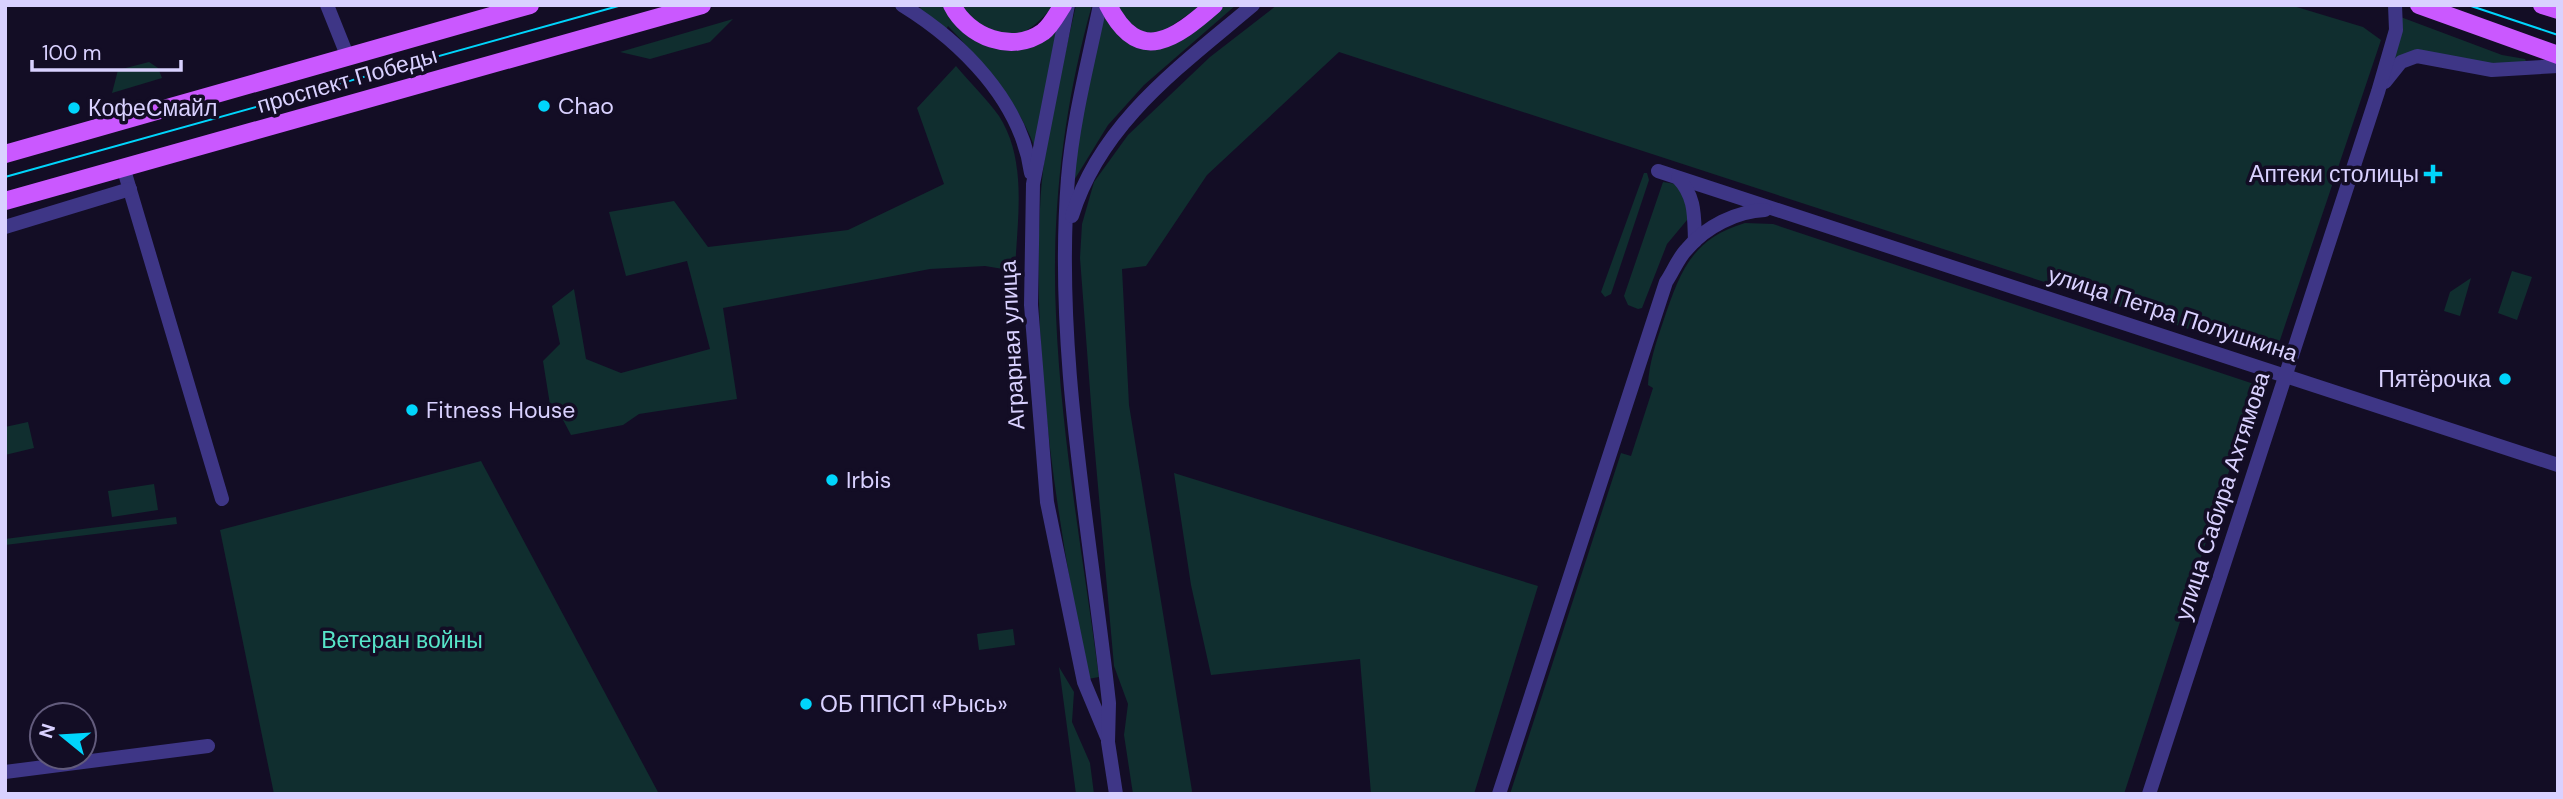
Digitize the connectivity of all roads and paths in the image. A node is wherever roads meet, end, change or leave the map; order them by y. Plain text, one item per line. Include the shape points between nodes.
1 (327, 5) edge
2 (530, 5) edge
3 (702, 5) edge
4 (902, 5) edge
5 (952, 5) edge
6 (1066, 5) edge
7 (1100, 5) edge
8 (1108, 5) edge
9 (1214, 5) edge
10 (1253, 5) edge
11 (2395, 5) edge
12 (2419, 5) edge
13 (2542, 5) edge
14 (2558, 10) edge
15 (347, 55) junction
16 (2558, 55) edge
17 (2558, 66) edge
18 (2378, 92) junction
19 (5, 154) edge
20 (124, 170) junction
21 (1658, 171) dead end
22 (1678, 178) junction
23 (1033, 184) junction
24 (130, 189) junction
25 (5, 201) edge
26 (1773, 209) junction
27 (5, 227) edge
28 (1066, 234) junction
29 (1695, 241) junction
30 (2285, 375) junction
31 (2558, 465) edge
32 (222, 499) dead end
33 (1107, 677) junction
34 (1084, 682) junction
35 (1108, 742) junction
36 (208, 746) dead end
37 (5, 772) edge
38 (1116, 794) edge
39 (1499, 794) edge
40 (2149, 794) edge

1 - 15 street
2 - 15 main road, проспект Победы
3 - 20 main road, проспект Победы
4 - 23 street via 936,29 988,79 1010,108 1024,137
5 - 6 main road via 975,31 1008,41 1045,31
6 - 23 street, Аграрная улица
7 - 28 street, Аграрная улица via 1072,135
8 - 9 main road via 1135,36 1157,43 1173,38
10 - 28 street via 1151,92 1115,131 1088,173
11 - 18 street, улица Сабира Ахтямова via 2396,30
12 - 16 main road
13 - 14 main road
15 - 19 main road, проспект Победы
17 - 18 street, улица Сабира Ахтямова via 2492,70 2417,56 2396,67
18 - 30 street, улица Сабира Ахтямова
20 - 24 street
20 - 25 main road, проспект Победы
21 - 22 street, улица Петра Полушкина
22 - 26 street, улица Петра Полушкина
22 - 29 street via 1694,204
23 - 34 street, Аграрная улица via 1031,305 1042,464
24 - 27 street
24 - 32 street
26 - 29 street via 1746,210
26 - 30 street, улица Петра Полушкина
28 - 33 street, Аграрная улица via 1069,366
29 - 39 street via 1666,282
30 - 31 street, улица Петра Полушкина
30 - 40 street, улица Сабира Ахтямова
33 - 34 street via 1107,685 1100,688
33 - 35 street, Аграрная улица
34 - 35 street, Аграрная улица
35 - 38 street, Аграрная улица
36 - 37 street

